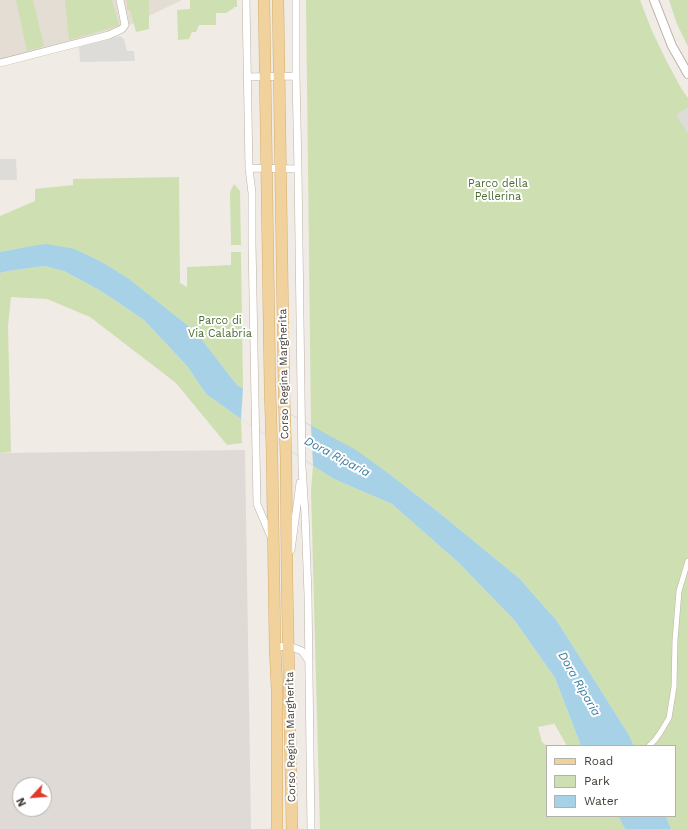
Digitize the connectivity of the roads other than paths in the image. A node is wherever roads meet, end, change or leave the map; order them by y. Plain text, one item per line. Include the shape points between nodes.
1 (120, 0) edge
2 (246, 0) edge
3 (264, 0) edge
4 (278, 0) edge
5 (296, 0) edge
6 (654, 0) edge
7 (0, 63) edge
8 (688, 74) edge
9 (265, 76) junction
10 (279, 76) junction
11 (296, 76) junction
12 (247, 77) junction
13 (249, 168) junction
14 (266, 168) junction
15 (281, 169) junction
16 (298, 169) junction
17 (302, 467) junction
18 (273, 540) junction
19 (688, 561) edge
20 (287, 579) junction
21 (289, 646) junction
22 (275, 647) junction
23 (309, 661) junction
24 (650, 745) edge
25 (277, 829) edge
26 (292, 829) edge
27 (311, 829) edge

1 - 7 street via 125,25 122,29
2 - 12 street, Corso Regina Margherita
3 - 9 main road, Corso Regina Margherita
4 - 10 main road, Corso Regina Margherita
5 - 11 street, Corso Regina Margherita
6 - 8 street via 672,46
9 - 10 street
9 - 12 street
9 - 14 main road, Corso Regina Margherita
10 - 11 street
10 - 15 main road, Corso Regina Margherita
11 - 16 street, Corso Regina Margherita
12 - 13 street, Corso Regina Margherita
13 - 14 street
13 - 18 street, Corso Regina Margherita via 252,193 257,504
14 - 15 street
14 - 18 main road, Corso Regina Margherita
15 - 16 street
15 - 20 main road, Corso Regina Margherita
16 - 17 street, Corso Regina Margherita
17 - 20 street, Corso Regina Margherita
17 - 23 street, Corso Regina Margherita via 306,522
18 - 22 main road, Corso Regina Margherita
19 - 24 street via 679,591 674,687 668,718
20 - 21 main road, Corso Regina Margherita
21 - 22 street
21 - 23 street, Corso Regina Margherita via 302,651
21 - 26 main road, Corso Regina Margherita
22 - 25 main road, Corso Regina Margherita
23 - 27 street, Corso Regina Margherita

